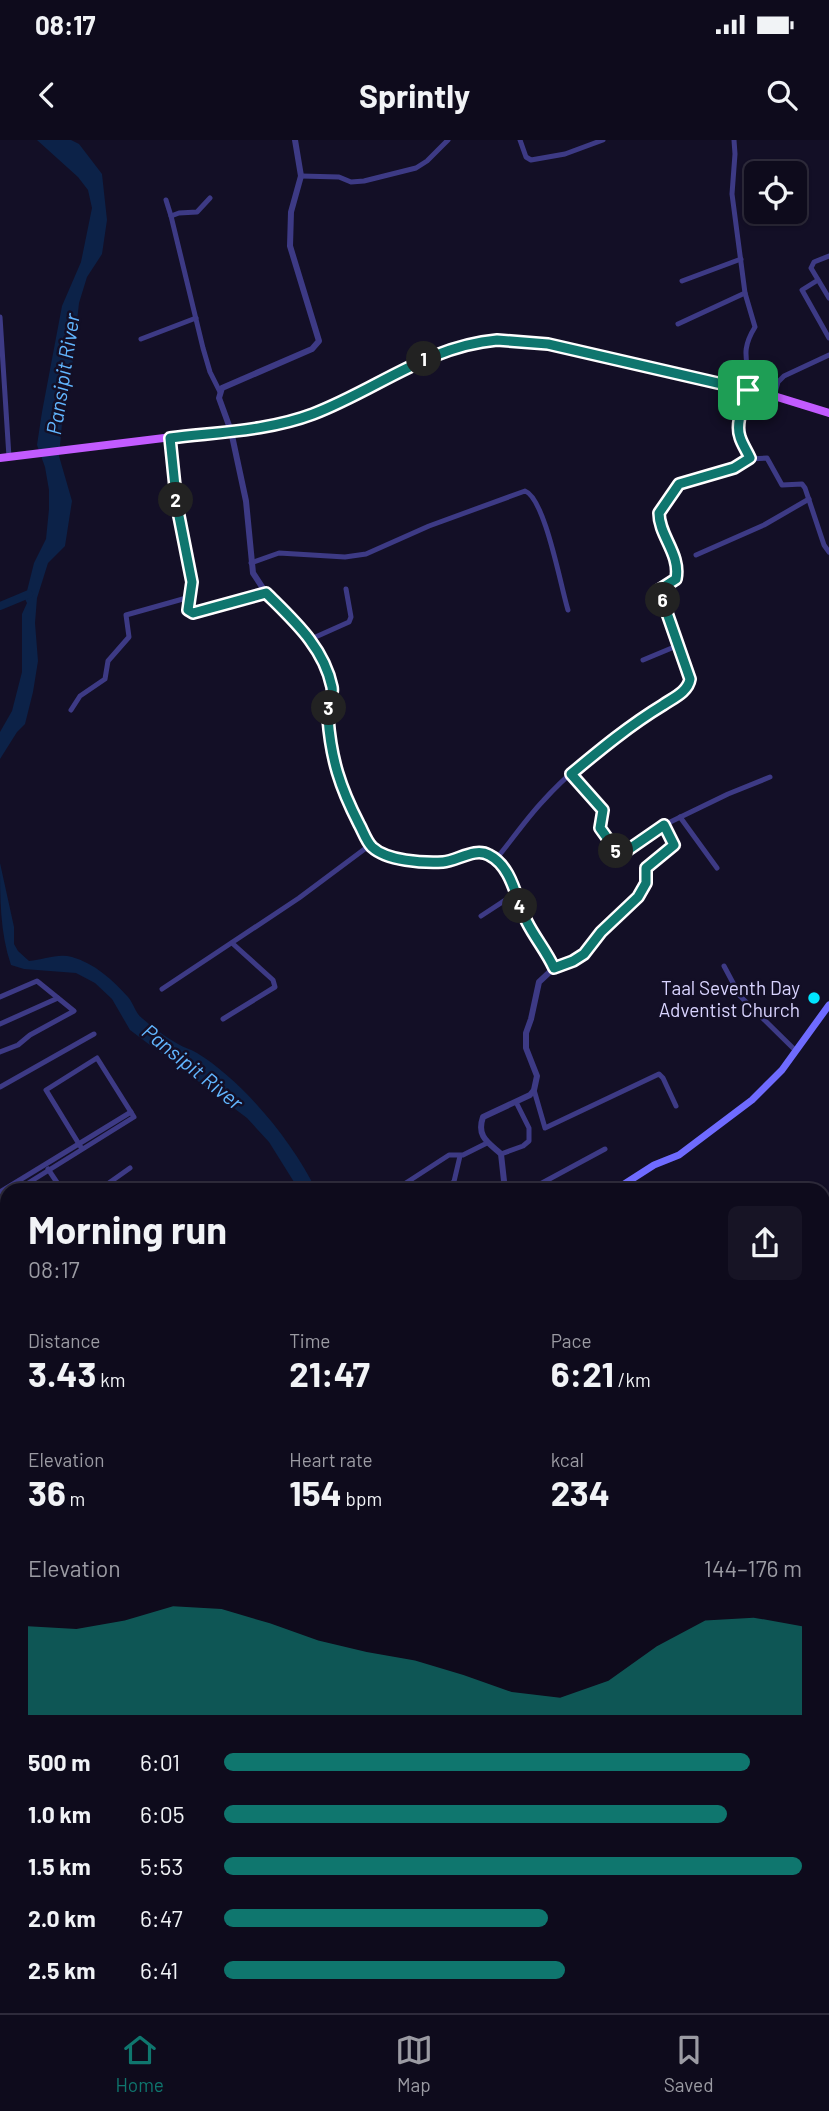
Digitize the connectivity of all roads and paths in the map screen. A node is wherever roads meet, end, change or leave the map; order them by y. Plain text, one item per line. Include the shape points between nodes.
1 (295, 140) edge
2 (448, 140) edge
3 (520, 140) edge
4 (603, 140) edge
5 (734, 140) edge
6 (301, 176) junction
7 (210, 198) dead end
8 (166, 200) dead end
9 (171, 216) junction
10 (829, 256) edge
11 (741, 259) junction
12 (818, 280) junction
13 (682, 281) dead end
14 (745, 293) junction
15 (829, 298) edge
16 (0, 317) edge
17 (196, 318) junction
18 (678, 324) dead end
19 (141, 338) dead end
20 (829, 338) edge
21 (829, 355) edge
22 (748, 390) junction
23 (220, 392) junction
24 (774, 396) junction
25 (829, 413) edge
26 (231, 431) junction
27 (170, 438) junction
28 (4, 457) edge
29 (750, 458) junction
30 (809, 499) junction
31 (829, 552) edge
32 (696, 555) dead end
33 (251, 563) junction
34 (346, 589) dead end
35 (266, 593) junction
36 (190, 597) junction
37 (568, 610) dead end
38 (311, 639) junction
39 (679, 645) junction
40 (643, 660) dead end
41 (71, 710) dead end
42 (571, 774) junction
43 (770, 777) dead end
44 (680, 817) junction
45 (664, 825) junction
46 (370, 845) junction
47 (496, 859) junction
48 (717, 868) dead end
49 (516, 893) junction
50 (481, 916) dead end
51 (232, 943) junction
52 (724, 967) dead end
53 (554, 968) junction
54 (162, 989) dead end
55 (0, 997) edge
56 (58, 998) junction
57 (829, 1005) edge
58 (223, 1019) dead end
59 (0, 1024) edge
60 (94, 1034) dead end
61 (796, 1051) junction
62 (0, 1052) edge
63 (0, 1087) edge
64 (534, 1090) junction
65 (516, 1101) junction
66 (676, 1106) dead end
67 (487, 1143) junction
68 (80, 1147) junction
69 (605, 1149) dead end
70 (501, 1154) junction
71 (460, 1156) junction
72 (47, 1167) junction
73 (130, 1168) dead end
74 (17, 1183) edge
75 (26, 1183) edge
76 (57, 1183) edge
77 (109, 1183) edge
78 (406, 1183) edge
79 (453, 1183) edge
80 (504, 1183) edge
81 (542, 1183) edge
82 (626, 1183) edge

1 - 6 street
2 - 6 street via 416,168 364,181
3 - 4 street via 531,160
5 - 11 street via 732,194
6 - 23 street via 291,212 290,246 319,341 312,349
7 - 9 street via 197,212
8 - 9 street
9 - 17 street
10 - 12 street via 811,266
11 - 13 street
11 - 14 street
12 - 15 street
12 - 20 street via 802,290
14 - 18 street
14 - 22 street via 755,327 745,344
16 - 28 street
17 - 19 street
17 - 23 street
21 - 24 street via 784,376
22 - 24 main road
22 - 26 main road via 548,344 485,341 440,352 313,414
22 - 29 street via 738,425
23 - 26 street
24 - 25 main road
26 - 27 main road
26 - 33 street via 246,501
27 - 28 main road
27 - 36 street via 192,582
29 - 30 street via 770,459 782,485 802,484
29 - 39 street via 734,468 679,484 659,513 677,562 676,579 659,590
30 - 31 street
30 - 32 street
33 - 35 street
33 - 37 street via 279,554 366,554 525,491 535,499 551,541
34 - 38 street via 349,622
35 - 36 street via 193,613 188,607
35 - 38 street
36 - 41 street via 126,615 129,637 108,661 105,679 80,696
38 - 46 street via 332,686 328,714 333,763
39 - 40 street
39 - 42 street via 689,685
42 - 45 street via 603,810 600,828 618,853
42 - 47 street
43 - 44 street
44 - 45 street
44 - 48 street
45 - 53 street via 674,845 646,868 645,888 584,954
46 - 47 street via 388,858 444,862 479,852
46 - 51 street
47 - 49 street
49 - 50 street
49 - 53 street via 528,925
51 - 54 street
51 - 58 street via 275,986
52 - 61 street via 740,996
53 - 64 street via 539,982 526,1033 526,1048 537,1076
55 - 56 street via 37,981
56 - 59 street
56 - 62 street via 75,1011
57 - 61 main road
60 - 63 street
61 - 82 main road via 752,1100 707,1135
64 - 65 street
64 - 66 street via 545,1128 659,1074
65 - 67 street via 483,1118 480,1129
65 - 70 street via 529,1128 529,1141
67 - 70 street
67 - 71 street
68 - 68 street via 134,1117 97,1058 46,1090
68 - 72 street
69 - 81 street
70 - 80 street
71 - 78 street via 449,1155
71 - 79 street
72 - 74 street
72 - 75 street
72 - 76 street
73 - 77 street

